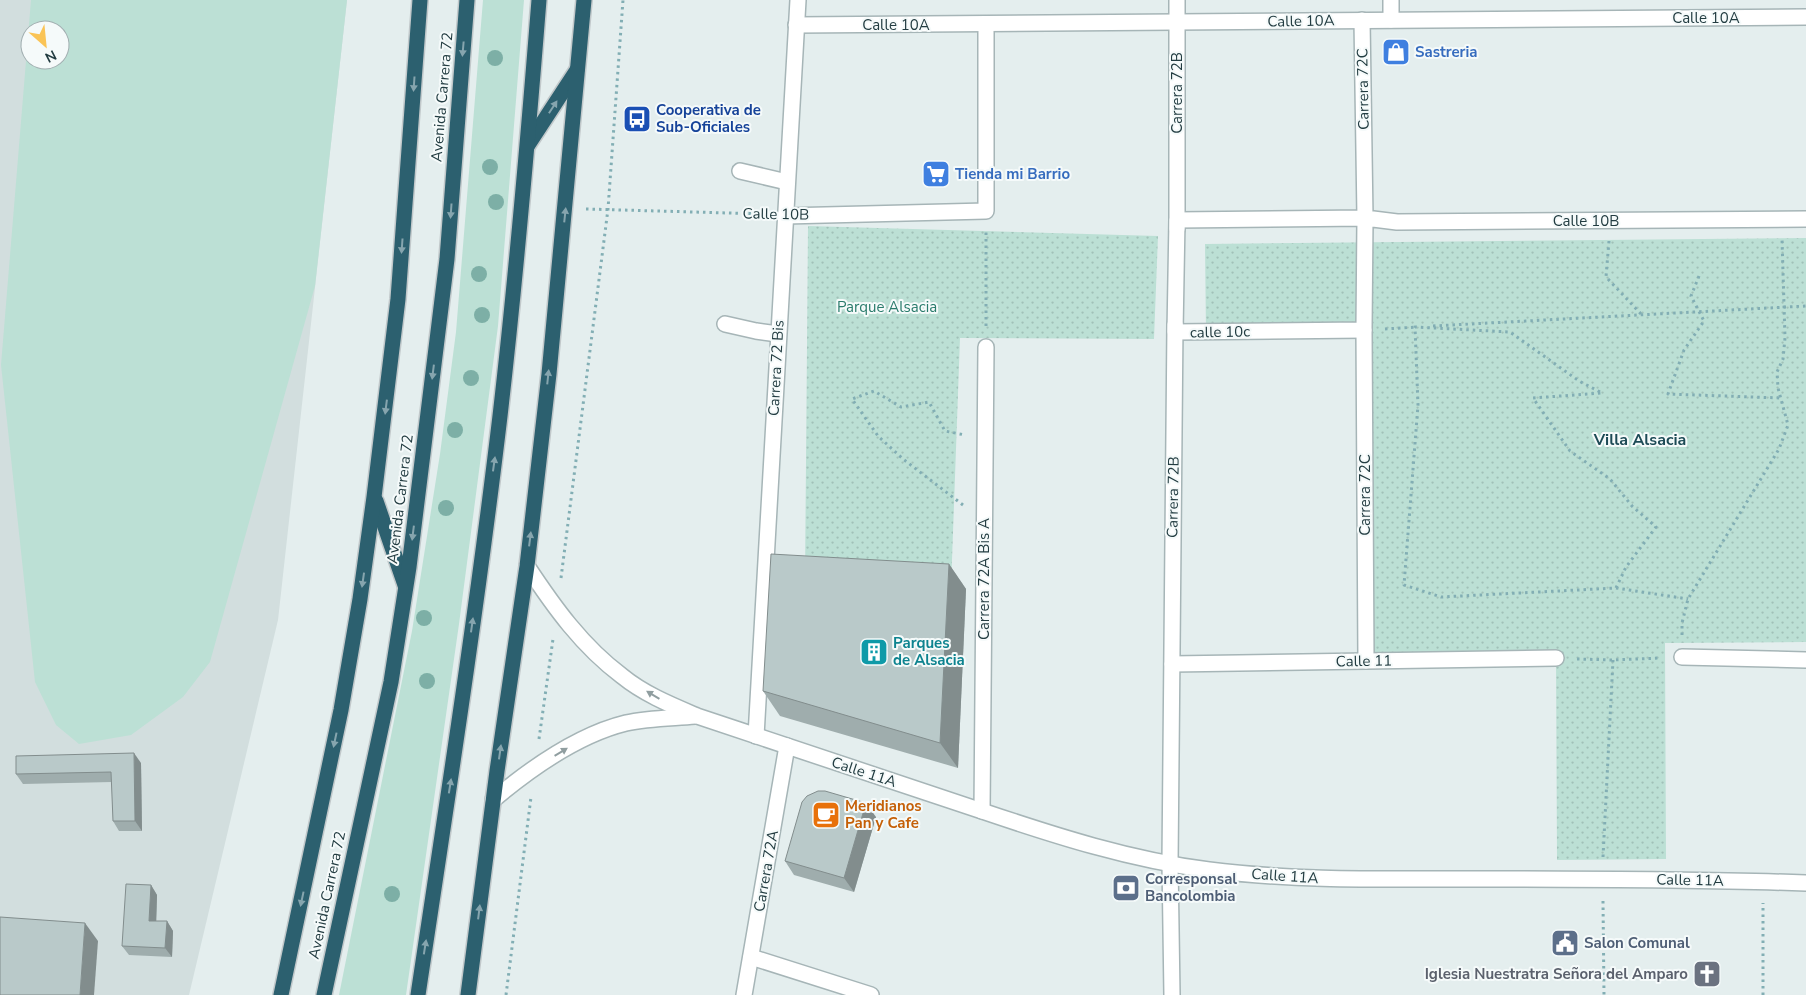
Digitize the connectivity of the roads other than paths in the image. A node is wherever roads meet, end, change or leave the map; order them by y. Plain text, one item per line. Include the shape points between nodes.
1 (420, 0) edge
2 (467, 0) edge
3 (539, 0) edge
4 (584, 0) edge
5 (798, 0) edge
6 (1177, 0) edge
7 (1391, 0) edge
8 (1806, 17) edge
9 (1362, 20) junction
10 (1392, 20) junction
11 (1178, 22) junction
12 (986, 24) junction
13 (796, 26) junction
14 (579, 68) junction
15 (528, 146) junction
16 (740, 171) dead end
17 (787, 182) junction
18 (785, 216) junction
19 (1365, 218) junction
20 (1806, 219) edge
21 (1177, 220) junction
22 (725, 324) dead end
23 (1364, 330) junction
24 (1175, 332) junction
25 (778, 334) junction
26 (986, 347) road end
27 (374, 497) junction
28 (527, 566) junction
29 (406, 586) junction
30 (1682, 657) road end
31 (1556, 658) road end
32 (1806, 660) edge
33 (1366, 661) junction
34 (1172, 664) junction
35 (697, 716) junction
36 (756, 736) junction
37 (787, 746) junction
38 (493, 800) junction
39 (982, 811) junction
40 (1170, 864) junction
41 (1806, 883) edge
42 (751, 957) junction
43 (281, 995) edge
44 (324, 995) edge
45 (418, 995) edge
46 (468, 995) edge
47 (744, 995) edge
48 (871, 995) edge
49 (1172, 995) edge

1 -> 27 highway, Avenida Carrera 72 via 398,307
2 -> 29 highway, Avenida Carrera 72 via 447,259
3 - 15 highway
4 - 14 highway
5 - 13 street, Carrera 72 Bis
6 - 11 street, Carrera 72B
7 - 10 street
8 - 10 street, Calle 10A
9 - 10 street, Calle 10A
9 - 11 street, Calle 10A
9 - 19 street, Carrera 72C
11 - 12 street, Calle 10A
11 - 21 street, Carrera 72B
12 - 13 street, Calle 10A
12 - 18 street, Calle 10B via 986,211
13 - 17 street, Carrera 72 Bis
15 -> 14 highway
28 -> 14 highway
45 -> 15 highway via 499,426
16 - 17 street
17 - 18 street, Carrera 72 Bis
18 - 25 street, Carrera 72 Bis
19 - 20 street, Calle 10B via 1397,222
19 - 21 street
19 - 23 street
21 - 24 street, calle 10c
22 - 25 street
23 - 24 street, calle 10c
23 - 33 street, Carrera 72C
24 - 34 street, Carrera 72B
25 - 36 street, Carrera 72 Bis
26 - 39 street, Carrera 72A Bis A
27 - 29 highway
27 -> 43 highway, Avenida Carrera 72 via 341,710
35 -> 28 street, Calle 11A via 622,677 557,611
38 -> 28 highway
29 - 44 highway, Avenida Carrera 72 via 391,682
30 - 32 street
31 - 33 street, Calle 11
33 - 34 street, Calle 11
34 - 40 street, Carrera 72B
35 - 36 street, Calle 11A
38 -> 35 street, Calle 11A via 516,781 578,742 626,723
36 - 37 street, Calle 11A
37 - 39 street, Calle 11A
37 - 42 street, Carrera 72A
46 -> 38 highway
39 - 40 street, Calle 11A via 1077,841
40 - 41 street, Calle 11A via 1309,878
40 - 49 street, Carrera 72B
42 - 47 street, Carrera 72A
42 - 48 street

